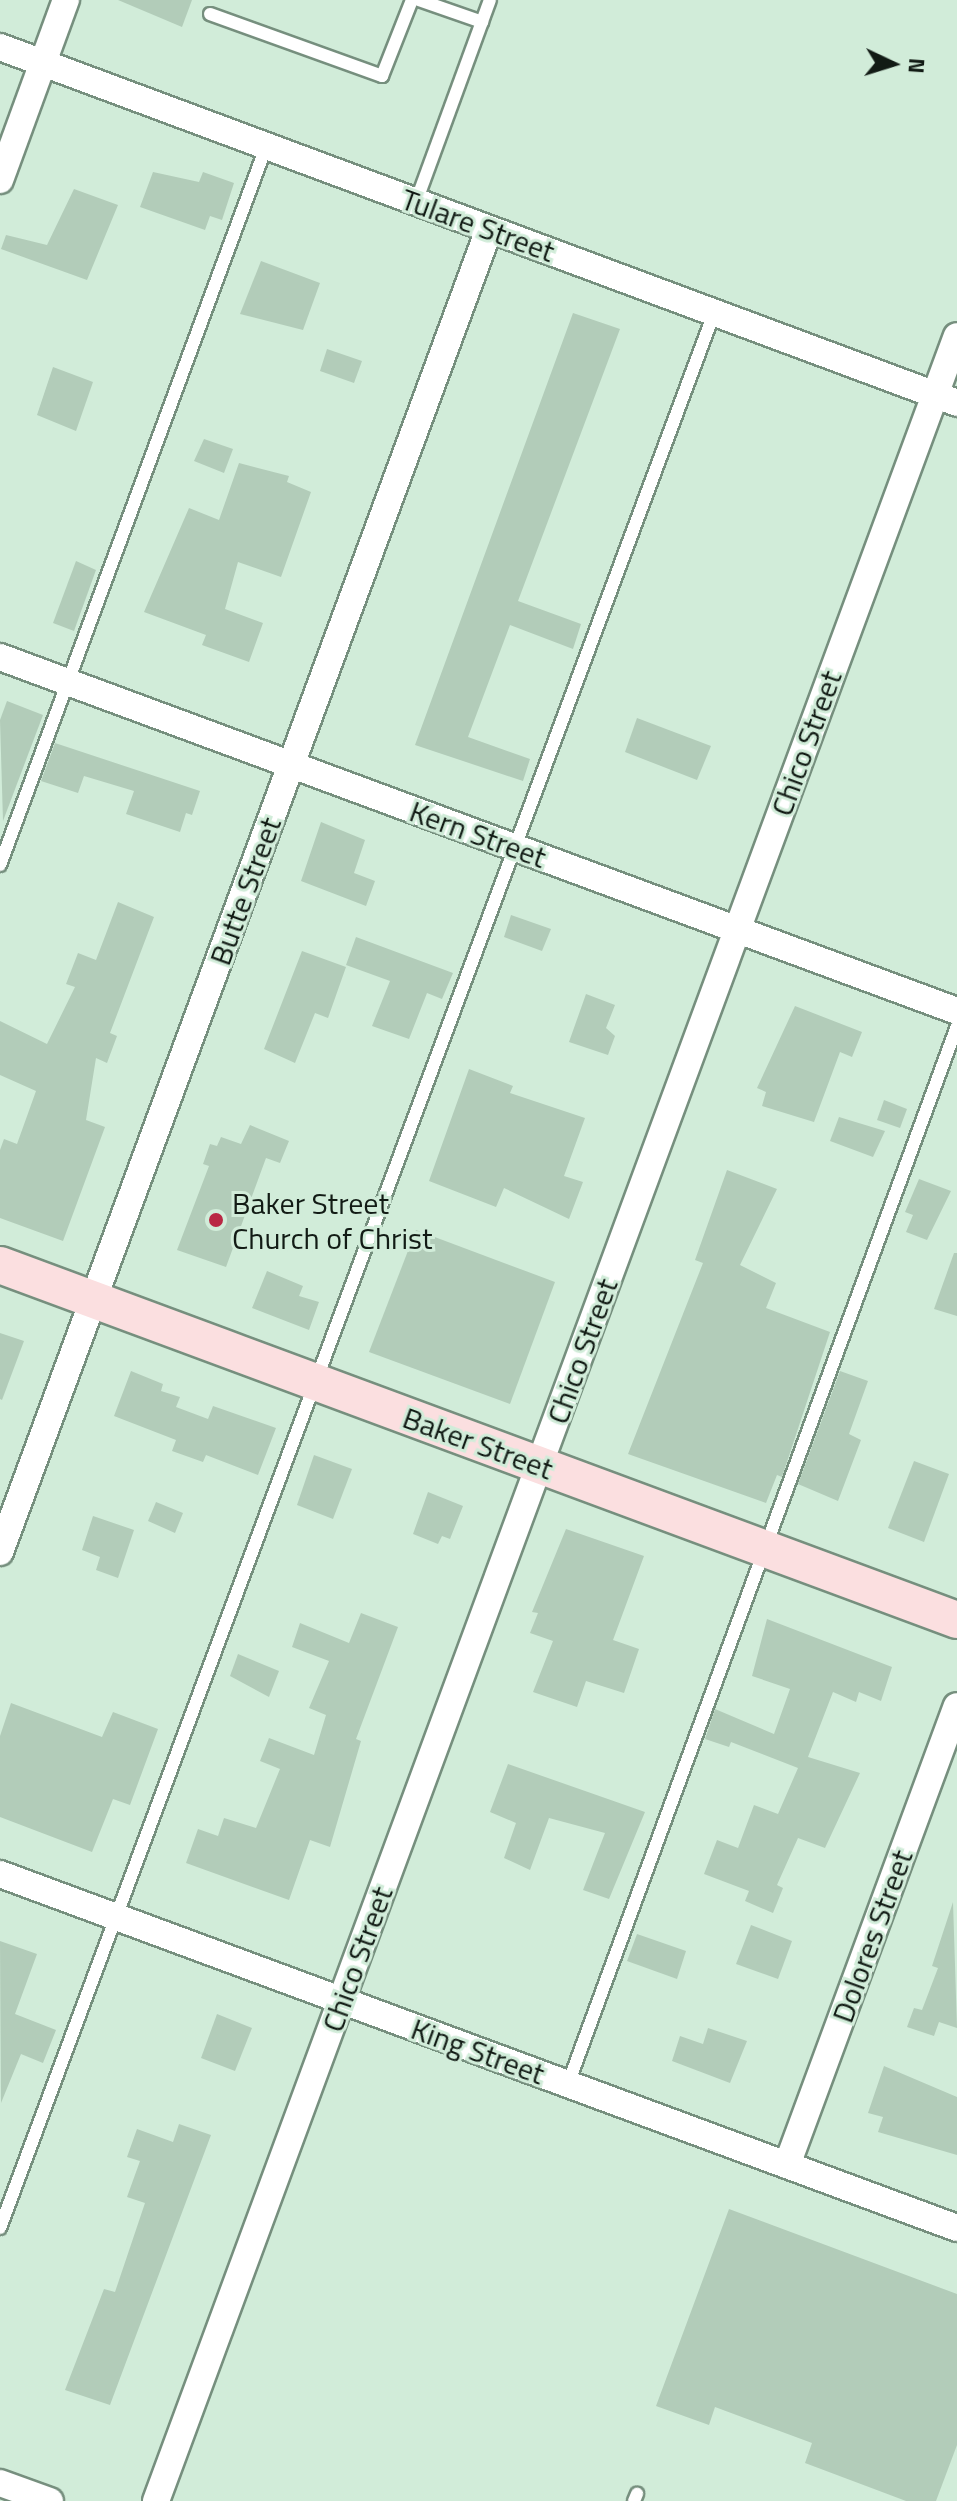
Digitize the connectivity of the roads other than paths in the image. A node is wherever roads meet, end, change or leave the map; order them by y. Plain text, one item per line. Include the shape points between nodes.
1 (66, 0) edge
2 (412, 0) edge
3 (419, 0) edge
4 (490, 0) edge
5 (210, 14) dead end
6 (482, 22) junction
7 (0, 47) edge
8 (43, 65) junction
9 (266, 147) junction
10 (0, 180) edge
11 (416, 202) junction
12 (489, 229) junction
13 (714, 313) junction
14 (957, 336) edge
15 (946, 399) edge
16 (0, 657) edge
17 (67, 682) junction
18 (291, 765) junction
19 (514, 847) junction
20 (0, 865) edge
21 (737, 930) junction
22 (957, 1011) edge
23 (957, 1026) edge
24 (0, 1265) edge
25 (93, 1300) junction
26 (312, 1381) junction
27 (539, 1465) junction
28 (763, 1548) junction
29 (0, 1552) edge
30 (957, 1620) edge
31 (957, 1706) edge
32 (0, 1874) edge
33 (115, 1917) junction
34 (341, 2000) junction
35 (568, 2084) junction
36 (787, 2165) junction
37 (0, 2228) edge
38 (957, 2228) edge
39 (0, 2483) edge
40 (50, 2501) edge
41 (156, 2501) edge

1 - 8 street
2 - 5 lane via 382,76
3 - 6 lane
4 - 6 lane
6 - 11 lane
7 - 8 street, Tulare Street
8 - 9 street, Tulare Street
8 - 10 street
9 - 11 street, Tulare Street
9 - 17 lane
11 - 12 street, Tulare Street
12 - 13 street, Tulare Street
12 - 18 street, Butte Street
13 - 15 street, Tulare Street
13 - 19 lane
14 - 15 street, Chico Street
15 - 21 street, Chico Street
16 - 17 street, Kern Street
17 - 18 street, Kern Street
17 - 20 lane
18 - 19 street, Kern Street
18 - 25 street, Butte Street
19 - 21 street, Kern Street
19 - 26 lane
21 - 22 street, Kern Street
21 - 27 street, Chico Street
23 - 28 lane
24 - 25 street, Baker Street
25 - 26 street, Baker Street
25 - 29 street, Butte Street
26 - 27 street, Baker Street
26 - 33 lane
27 - 28 street, Baker Street
27 - 34 street, Chico Street
28 - 30 street, Baker Street
28 - 35 lane
31 - 36 street, Dolores Street
32 - 33 street, King Street
33 - 34 street, King Street
33 - 37 lane
34 - 35 street, King Street
34 - 41 street, Chico Street
35 - 36 street, King Street
36 - 38 street, King Street
39 - 40 street

